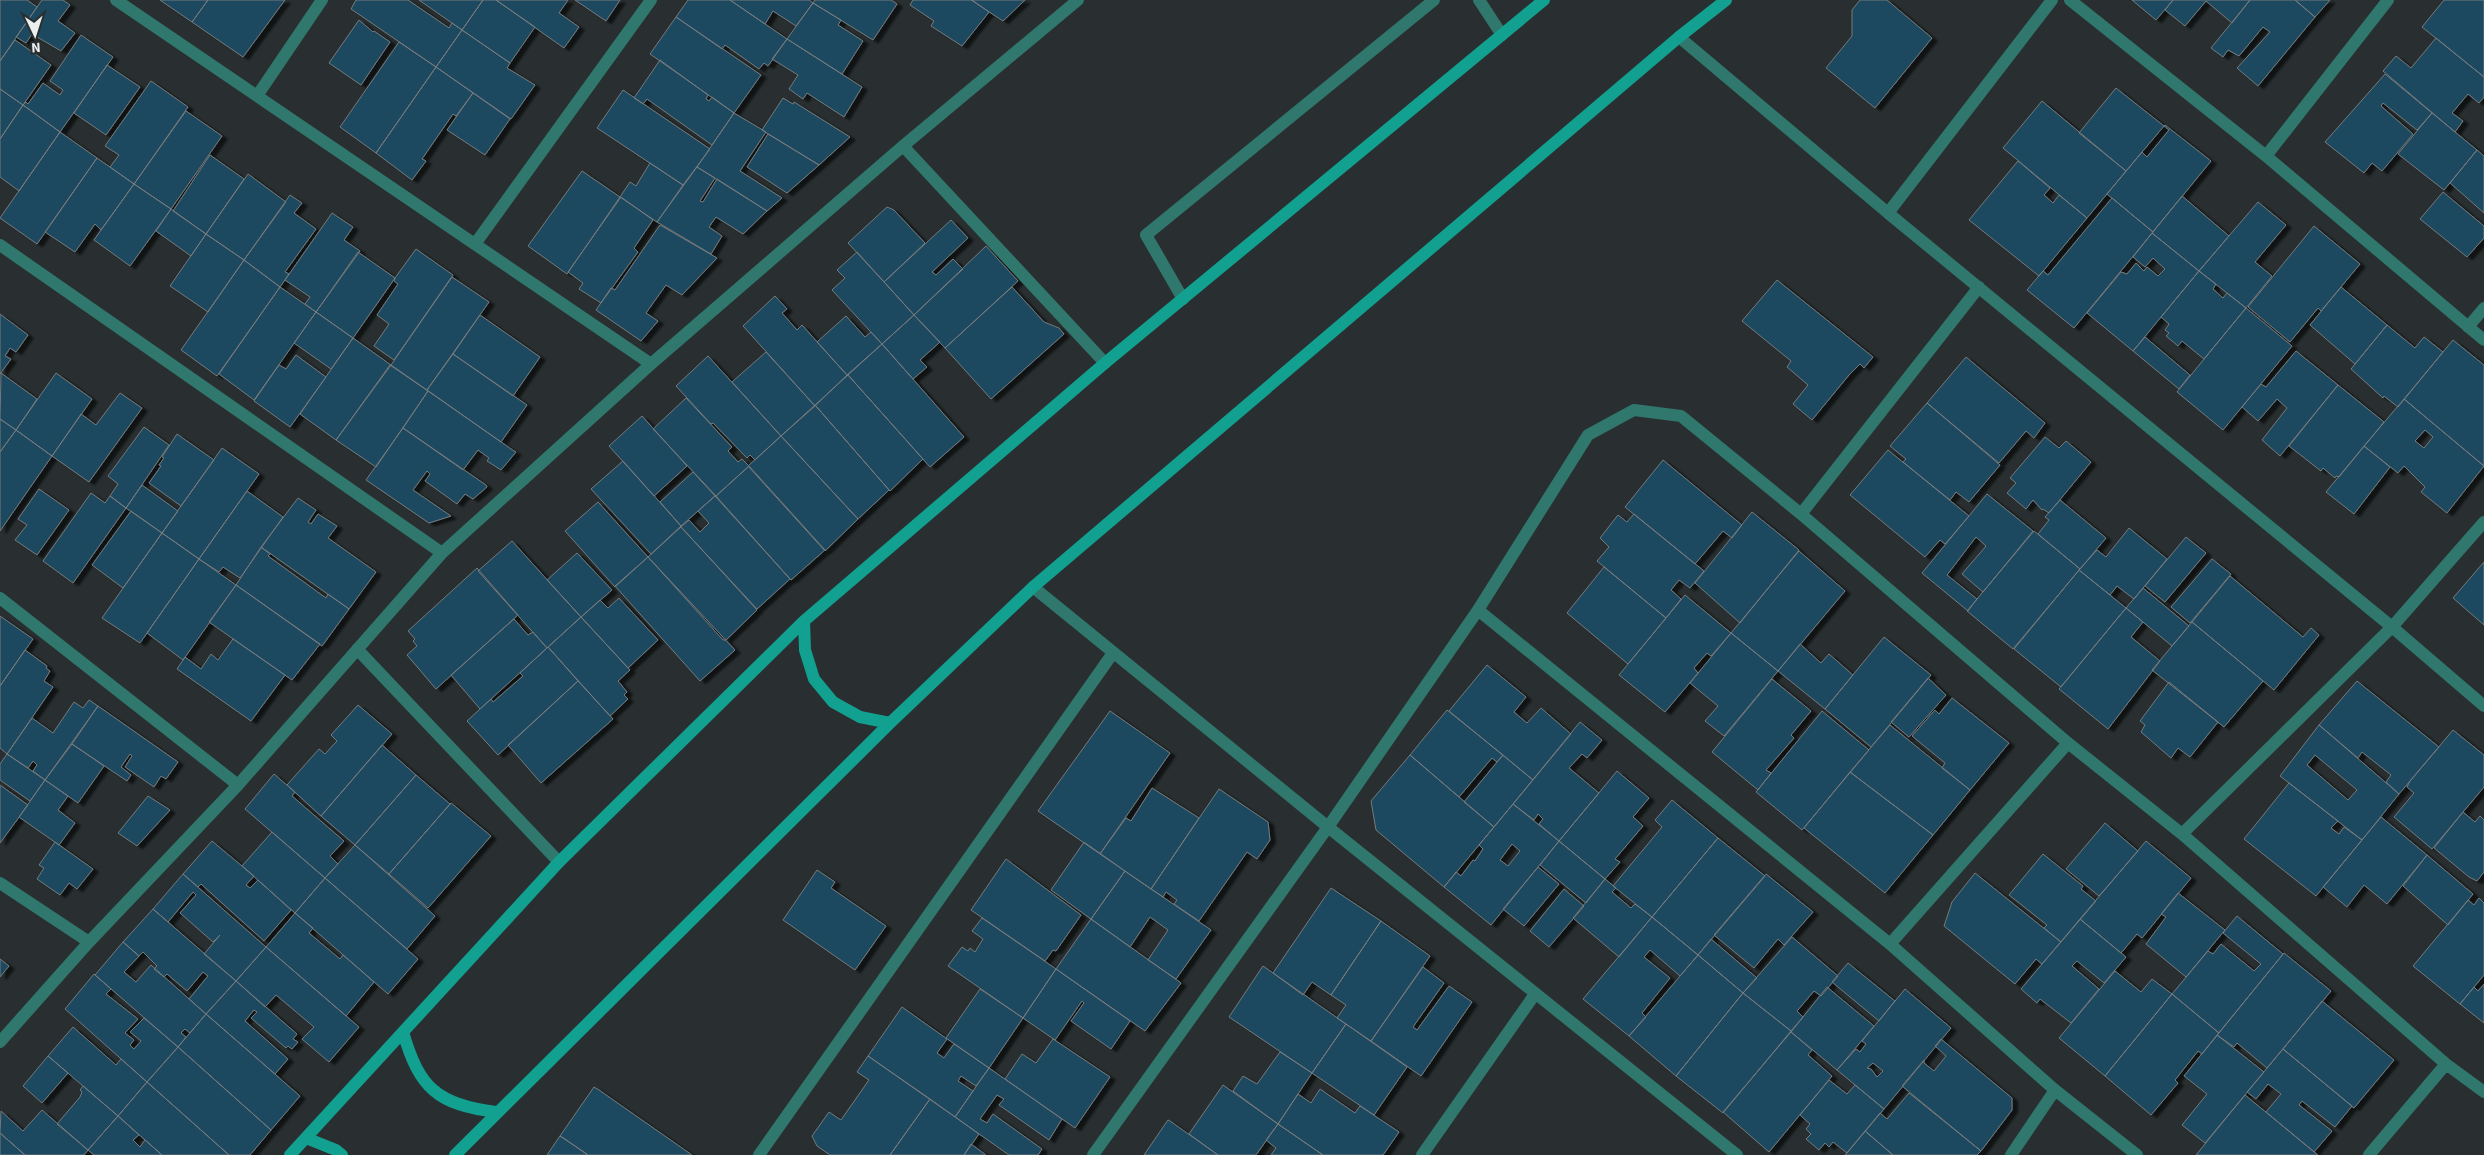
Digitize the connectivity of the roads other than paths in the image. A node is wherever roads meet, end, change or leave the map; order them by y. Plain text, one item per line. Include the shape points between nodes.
1 (116, 0) edge
2 (322, 0) edge
3 (651, 0) edge
4 (1078, 0) edge
5 (1434, 0) edge
6 (1479, 0) edge
7 (1544, 0) edge
8 (1726, 0) edge
9 (2052, 0) edge
10 (2070, 0) edge
11 (2388, 0) edge
12 (1502, 35) junction
13 (1679, 37) junction
14 (257, 96) junction
15 (903, 146) junction
16 (2266, 156) junction
17 (1888, 213) junction
18 (475, 244) junction
19 (0, 245) edge
20 (1979, 287) junction
21 (1183, 299) junction
22 (2484, 308) edge
23 (2468, 327) junction
24 (2484, 340) edge
25 (1105, 363) junction
26 (651, 364) junction
27 (1801, 514) junction
28 (2484, 522) edge
29 (442, 553) junction
30 (1033, 587) junction
31 (0, 598) edge
32 (1478, 610) junction
33 (804, 621) junction
34 (2392, 627) junction
35 (357, 649) junction
36 (1113, 653) junction
37 (2484, 706) edge
38 (890, 723) junction
39 (2068, 743) junction
40 (238, 786) junction
41 (1328, 827) junction
42 (2182, 834) junction
43 (558, 862) junction
44 (0, 884) edge
45 (89, 942) junction
46 (1890, 944) junction
47 (1535, 994) junction
48 (403, 1032) junction
49 (0, 1042) edge
50 (2446, 1064) junction
51 (2055, 1090) junction
52 (2484, 1092) edge
53 (496, 1112) junction
54 (306, 1138) junction
55 (763, 1153) edge
56 (290, 1155) edge
57 (342, 1155) edge
58 (455, 1155) edge
59 (1093, 1155) edge
60 (1422, 1155) edge
61 (1737, 1155) edge
62 (2011, 1155) edge
63 (2137, 1155) edge
64 (2369, 1155) edge

1 - 14 street
2 - 14 street
3 - 18 street
4 - 15 street
5 - 21 street via 1146,235
6 - 12 street
7 - 12 street
8 - 13 street
9 - 17 street
10 - 16 street
11 - 16 street
12 - 21 street
13 - 17 street
13 - 30 street
14 - 18 street
15 - 25 street
15 - 26 street
16 - 23 street
17 - 20 street
18 - 26 street
19 - 29 street
20 - 27 street
20 - 34 street
21 - 25 street
22 - 23 street
23 - 24 street
25 - 33 street
26 - 29 street
27 - 32 street via 1681,416 1634,410 1588,435
27 - 39 street
28 - 34 street
29 - 35 street
30 - 36 street
30 - 38 street
31 - 40 street
32 - 41 street
32 - 46 street
33 - 38 street via 805,650 814,679 833,702 860,717
33 - 43 street
34 - 37 street
34 - 42 street
35 - 40 street
35 - 43 street
36 - 41 street
36 - 55 street
38 - 53 street
39 - 42 street
39 - 46 street
40 - 45 street
41 - 47 street
41 - 59 street
42 - 50 street
43 - 48 street
44 - 45 street
45 - 49 street
46 - 51 street
47 - 60 street
47 - 61 street
48 - 53 street via 411,1062 431,1087 444,1098 468,1109
48 - 54 street
50 - 52 street
50 - 64 street
51 - 62 street
51 - 63 street
53 - 58 street
54 - 56 street
54 - 57 street

